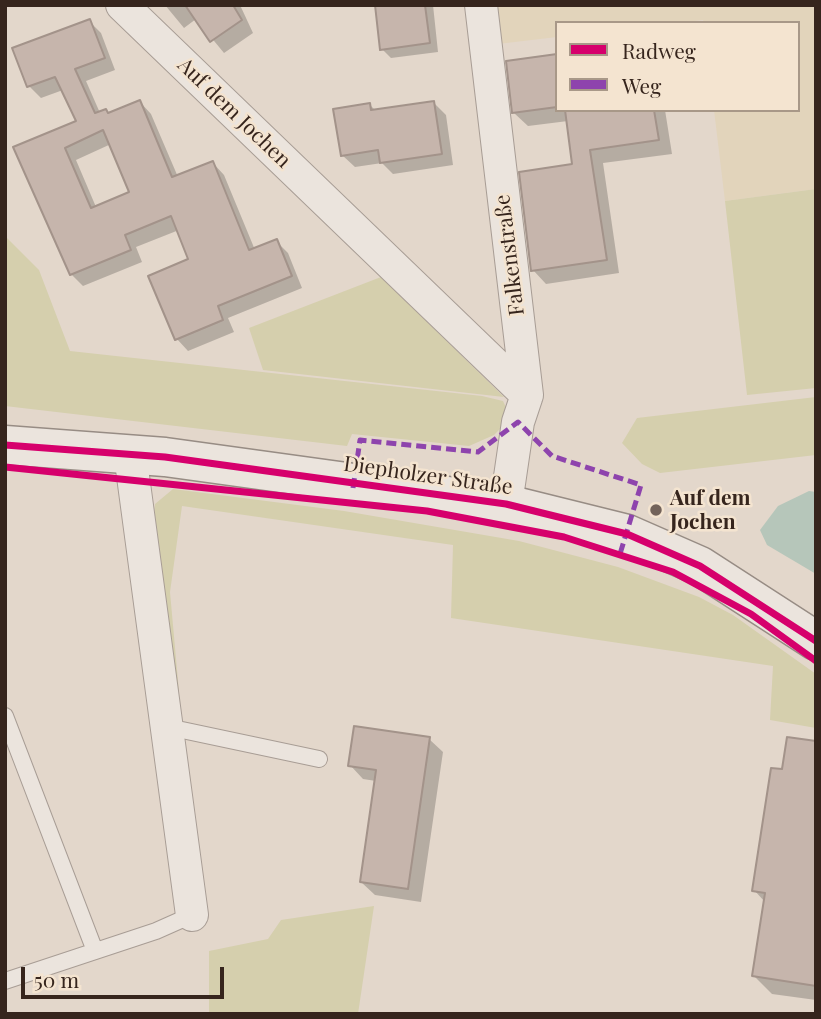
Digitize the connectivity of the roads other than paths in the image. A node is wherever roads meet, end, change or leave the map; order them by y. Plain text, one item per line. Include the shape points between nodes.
1 (122, 5) edge
2 (481, 5) edge
3 (527, 396) junction
4 (5, 419) edge
5 (5, 445) edge
6 (130, 454) junction
7 (508, 492) junction
8 (816, 613) edge
9 (816, 641) edge
10 (5, 716) edge
11 (167, 730) junction
12 (318, 759) dead end
13 (192, 915) joint
14 (95, 951) junction
15 (5, 981) edge

1 - 3 street, Auf dem Jochen
2 - 3 street, Falkenstraße
3 - 7 street, Falkenstraße via 518,422
4 - 7 street, Diepholzer Straße via 127,428
5 - 6 street, Diepholzer Straße
6 - 7 street, Diepholzer Straße
6 - 11 street
7 - 8 street, Diepholzer Straße via 634,512 742,564
7 - 9 street, Diepholzer Straße via 627,534 700,566
10 - 14 lane
11 - 12 lane
11 - 13 street
13 - 14 lane
14 - 15 lane

